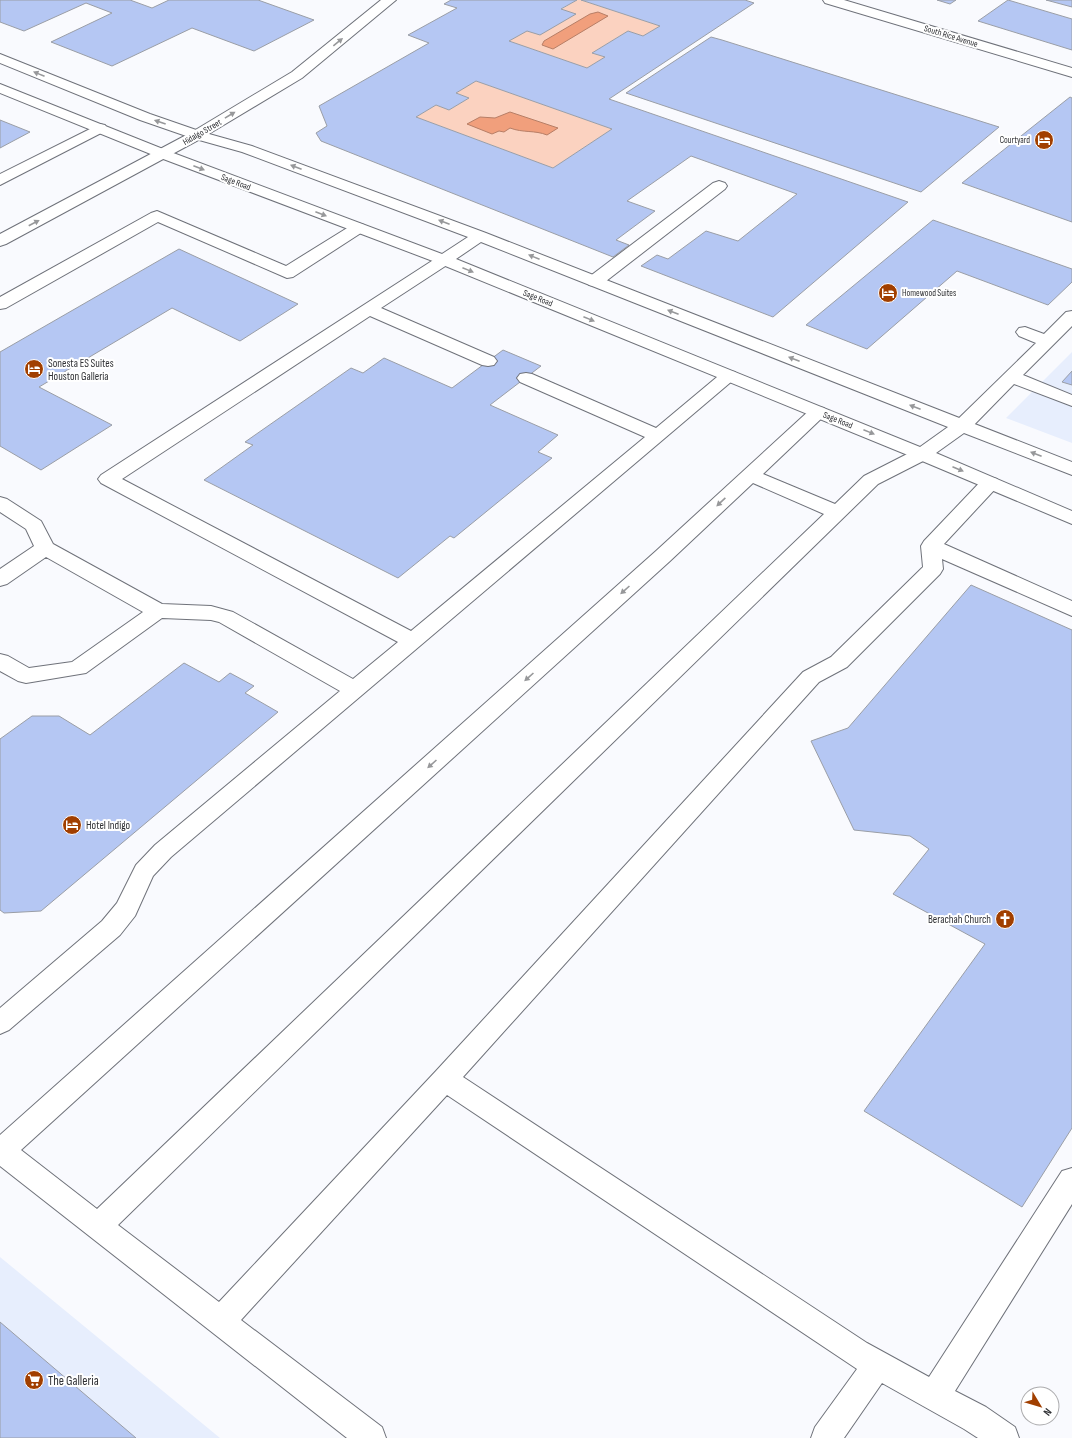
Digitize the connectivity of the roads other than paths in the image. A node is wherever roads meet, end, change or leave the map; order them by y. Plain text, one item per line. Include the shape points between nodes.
1 (389, 0) edge
2 (830, 0) edge
3 (0, 58) edge
4 (1072, 73) edge
5 (0, 88) edge
6 (100, 128) junction
7 (197, 135) junction
8 (163, 154) junction
9 (0, 180) edge
10 (719, 186) dead end
11 (358, 228) junction
12 (480, 236) junction
13 (0, 241) edge
14 (444, 260) junction
15 (595, 281) junction
16 (0, 304) edge
17 (368, 309) junction
18 (1072, 316) edge
19 (1026, 332) dead end
20 (1047, 341) junction
21 (488, 361) dead end
22 (729, 376) junction
23 (1011, 377) junction
24 (526, 378) dead end
25 (1072, 401) edge
26 (818, 412) junction
27 (962, 426) junction
28 (658, 436) junction
29 (922, 454) junction
30 (1072, 469) edge
31 (750, 475) junction
32 (990, 483) junction
33 (0, 504) edge
34 (838, 513) junction
35 (1072, 518) edge
36 (931, 546) junction
37 (46, 548) junction
38 (0, 579) edge
39 (1072, 609) edge
40 (158, 611) junction
41 (413, 641) junction
42 (0, 661) edge
43 (355, 690) junction
44 (0, 1023) edge
45 (445, 1079) junction
46 (1072, 1180) edge
47 (98, 1226) junction
48 (221, 1321) junction
49 (878, 1364) junction
50 (935, 1395) junction
51 (371, 1438) edge
52 (826, 1438) edge
53 (1004, 1438) edge

7 -> 1 main road, Hidalgo Street via 297,75
2 - 4 main road, South Rice Avenue
7 -> 3 main road via 145,117
5 - 6 main road, Sage Road
6 - 8 main road, Sage Road
6 - 9 main road
7 - 8 main road, Hidalgo Street
12 -> 7 main road via 247,149
8 -> 11 main road, Sage Road
13 -> 8 main road, Hidalgo Street
10 - 15 main road
11 - 14 main road, Sage Road
11 - 16 main road via 287,273 157,216
12 - 14 main road
15 -> 12 main road
14 - 17 main road
14 -> 22 main road, Sage Road
27 -> 15 main road
17 - 21 main road
17 - 41 main road via 108,479
18 - 20 main road
19 - 20 main road
20 - 23 main road
22 - 26 main road, Sage Road
22 - 28 main road
23 - 25 main road
23 - 27 main road
24 - 28 main road
26 -> 29 main road, Sage Road
26 - 31 main road
27 - 29 main road
30 -> 27 main road
28 - 41 main road
29 -> 32 main road, Sage Road
29 - 34 main road via 872,480
31 - 34 main road
31 -> 47 main road via 1,1151
32 - 35 main road, Sage Road
32 - 36 main road
33 - 37 main road via 34,525
34 - 47 main road
36 - 39 main road
36 - 45 main road via 933,569 840,662 812,677
37 - 38 main road
37 - 40 main road
40 - 42 main road via 78,668 26,676
40 - 43 main road via 210,613 226,617
41 - 43 main road
43 - 44 main road via 163,851 144,871 126,909 111,928
45 - 48 main road
45 - 49 main road via 857,1353
46 - 50 main road
47 - 48 main road
48 - 51 main road
49 - 50 main road
49 - 52 main road
50 - 53 main road

